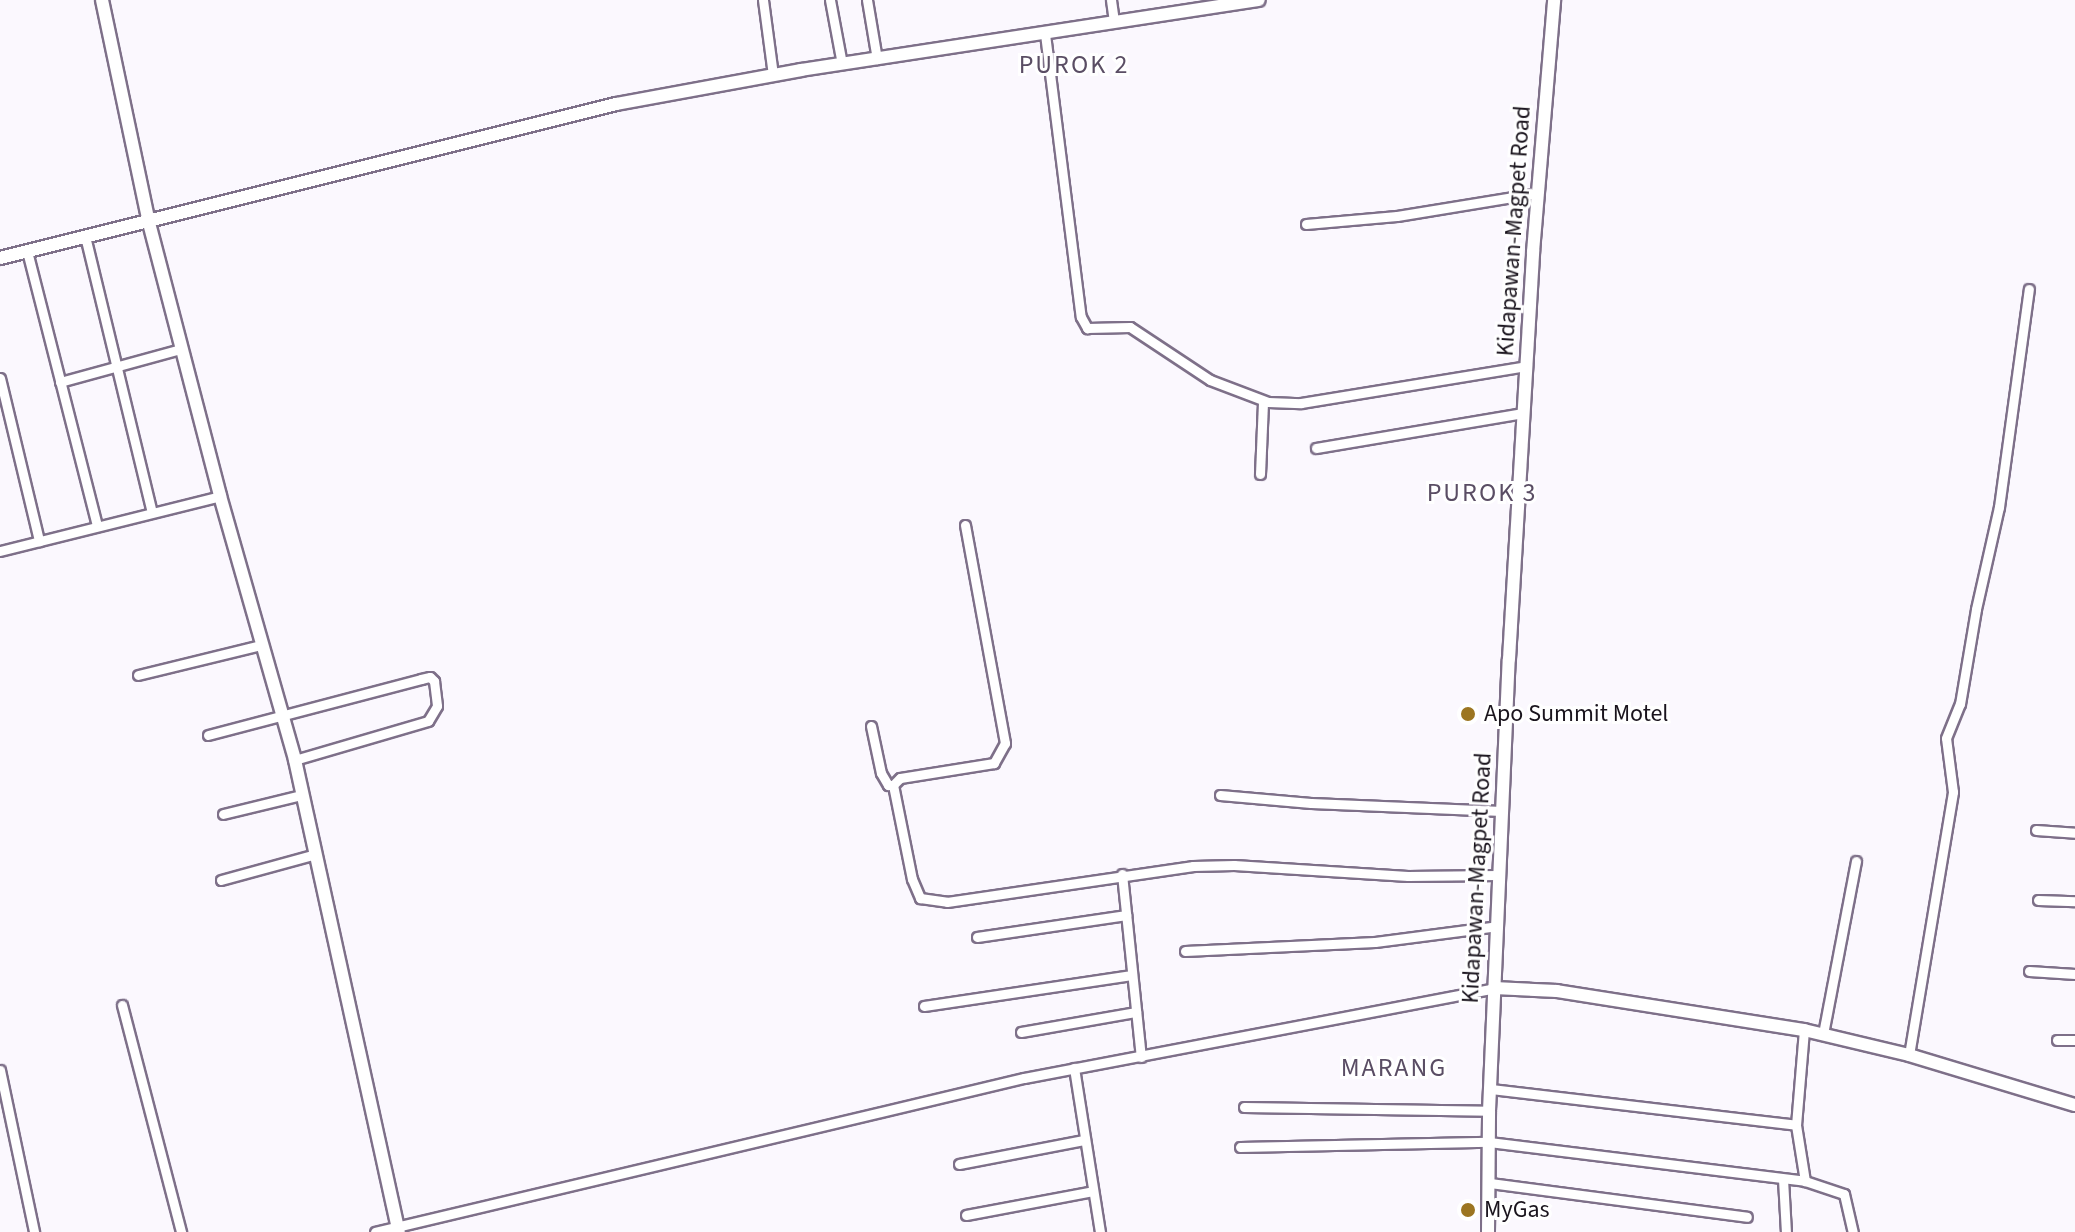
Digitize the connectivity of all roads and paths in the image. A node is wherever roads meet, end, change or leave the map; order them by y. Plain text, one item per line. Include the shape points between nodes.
1 (102, 0) edge
2 (763, 0) edge
3 (830, 0) edge
4 (867, 0) edge
5 (1111, 0) edge
6 (1259, 0) edge
7 (1554, 0) edge
8 (1114, 21) junction
9 (1045, 34) junction
10 (877, 59) junction
11 (842, 64) junction
12 (773, 75) junction
13 (1538, 193) junction
14 (148, 219) junction
15 (1306, 224) dead end
16 (85, 236) junction
17 (27, 251) junction
18 (0, 258) edge
19 (2029, 289) dead end
20 (181, 349) junction
21 (1526, 366) junction
22 (116, 367) junction
23 (0, 378) edge
24 (60, 382) junction
25 (1263, 401) junction
26 (1523, 413) junction
27 (1316, 448) dead end
28 (1260, 474) dead end
29 (220, 496) junction
30 (152, 512) junction
31 (965, 525) dead end
32 (97, 526) junction
33 (39, 541) junction
34 (0, 551) edge
35 (261, 645) junction
36 (138, 675) dead end
37 (284, 716) junction
38 (871, 726) dead end
39 (208, 735) dead end
40 (295, 760) junction
41 (893, 785) junction
42 (301, 795) junction
43 (1220, 795) dead end
44 (1502, 811) junction
45 (223, 814) dead end
46 (2036, 830) dead end
47 (2075, 833) edge
48 (316, 854) junction
49 (1856, 861) dead end
50 (1122, 874) junction
51 (1499, 875) junction
52 (221, 880) dead end
53 (2038, 900) dead end
54 (2075, 901) edge
55 (1126, 915) junction
56 (1498, 926) junction
57 (977, 937) dead end
58 (1185, 951) dead end
59 (2029, 971) dead end
60 (2075, 974) edge
61 (1132, 975) junction
62 (1494, 988) junction
63 (122, 1005) dead end
64 (924, 1006) dead end
65 (1136, 1012) junction
66 (1804, 1030) junction
67 (1021, 1032) dead end
68 (1823, 1034) junction
69 (2057, 1040) dead end
70 (2075, 1040) edge
71 (1909, 1055) junction
72 (1141, 1057) junction
73 (1074, 1068) junction
74 (0, 1070) edge
75 (1491, 1089) junction
76 (2075, 1105) edge
77 (1244, 1107) dead end
78 (1489, 1111) junction
79 (1796, 1125) junction
80 (13, 1140) junction
81 (1084, 1140) junction
82 (1489, 1142) junction
83 (0, 1144) edge
84 (1240, 1147) dead end
85 (959, 1164) dead end
86 (1783, 1179) junction
87 (1805, 1181) junction
88 (1490, 1183) junction
89 (1093, 1191) junction
90 (966, 1215) dead end
91 (1747, 1217) dead end
92 (399, 1230) edge
93 (34, 1232) edge
94 (181, 1232) edge
95 (375, 1232) edge
96 (1100, 1232) edge
97 (1488, 1232) edge
98 (1786, 1232) edge
99 (1853, 1232) edge

1 - 14 street
2 - 12 street
3 - 11 street
4 - 10 street
5 - 8 street
6 - 8 street
7 - 13 street, Kidapawan-Magpet Road
8 - 9 street
9 - 10 street
9 - 25 street via 1083,323 1092,329 1130,327 1192,370
10 - 11 street
11 - 12 street
12 - 14 street via 616,104
13 - 15 street via 1397,216
13 - 21 street, Kidapawan-Magpet Road
14 - 16 street
14 - 20 street
16 - 17 street
16 - 22 street
17 - 18 street
17 - 24 street
19 - 71 street via 1999,507 1960,704 1946,738 1953,792
20 - 22 street
20 - 29 street
21 - 25 street via 1301,403
21 - 26 street, Kidapawan-Magpet Road
22 - 24 street
22 - 30 street
23 - 33 street
24 - 32 street
25 - 28 street
26 - 27 street
26 - 44 street, Kidapawan-Magpet Road
29 - 30 street
29 - 35 street
30 - 32 street
31 - 41 street via 1003,752 989,765 900,778
32 - 33 street
33 - 34 street
35 - 36 street
35 - 37 street
37 - 39 street
37 - 40 street
37 - 40 street via 430,677 437,687 437,706 428,721
38 - 41 street via 881,773
40 - 42 street
41 - 50 street via 912,879 927,902
42 - 45 street
42 - 48 street
43 - 44 street
44 - 51 street, Kidapawan-Magpet Road
46 - 47 street
48 - 52 street
48 - 92 street
49 - 68 street
50 - 51 street via 1234,865 1408,876
50 - 55 street
51 - 56 street, Kidapawan-Magpet Road
53 - 54 street
55 - 57 street
55 - 61 street
56 - 58 street via 1375,942
56 - 62 street, Kidapawan-Magpet Road
59 - 60 street
61 - 64 street
61 - 65 street
62 - 66 street via 1557,991
62 - 72 street
62 - 75 street, Kidapawan-Magpet Road
63 - 94 street
65 - 67 street
65 - 72 street
66 - 68 street
66 - 79 street
68 - 71 street
69 - 70 street
71 - 76 street
72 - 73 street
73 - 81 street
73 - 92 street
74 - 80 street
75 - 78 street, Kidapawan-Magpet Road
75 - 79 street
77 - 78 street
78 - 82 street, Kidapawan-Magpet Road
79 - 87 street
80 - 83 street
80 - 93 street
81 - 85 street
81 - 89 street
82 - 84 street
82 - 86 street
82 - 88 street, Kidapawan-Magpet Road
86 - 87 street
86 - 98 street
87 - 99 street via 1844,1194
88 - 91 street
88 - 97 street, Kidapawan-Magpet Road
89 - 90 street
89 - 96 street
92 - 95 street

